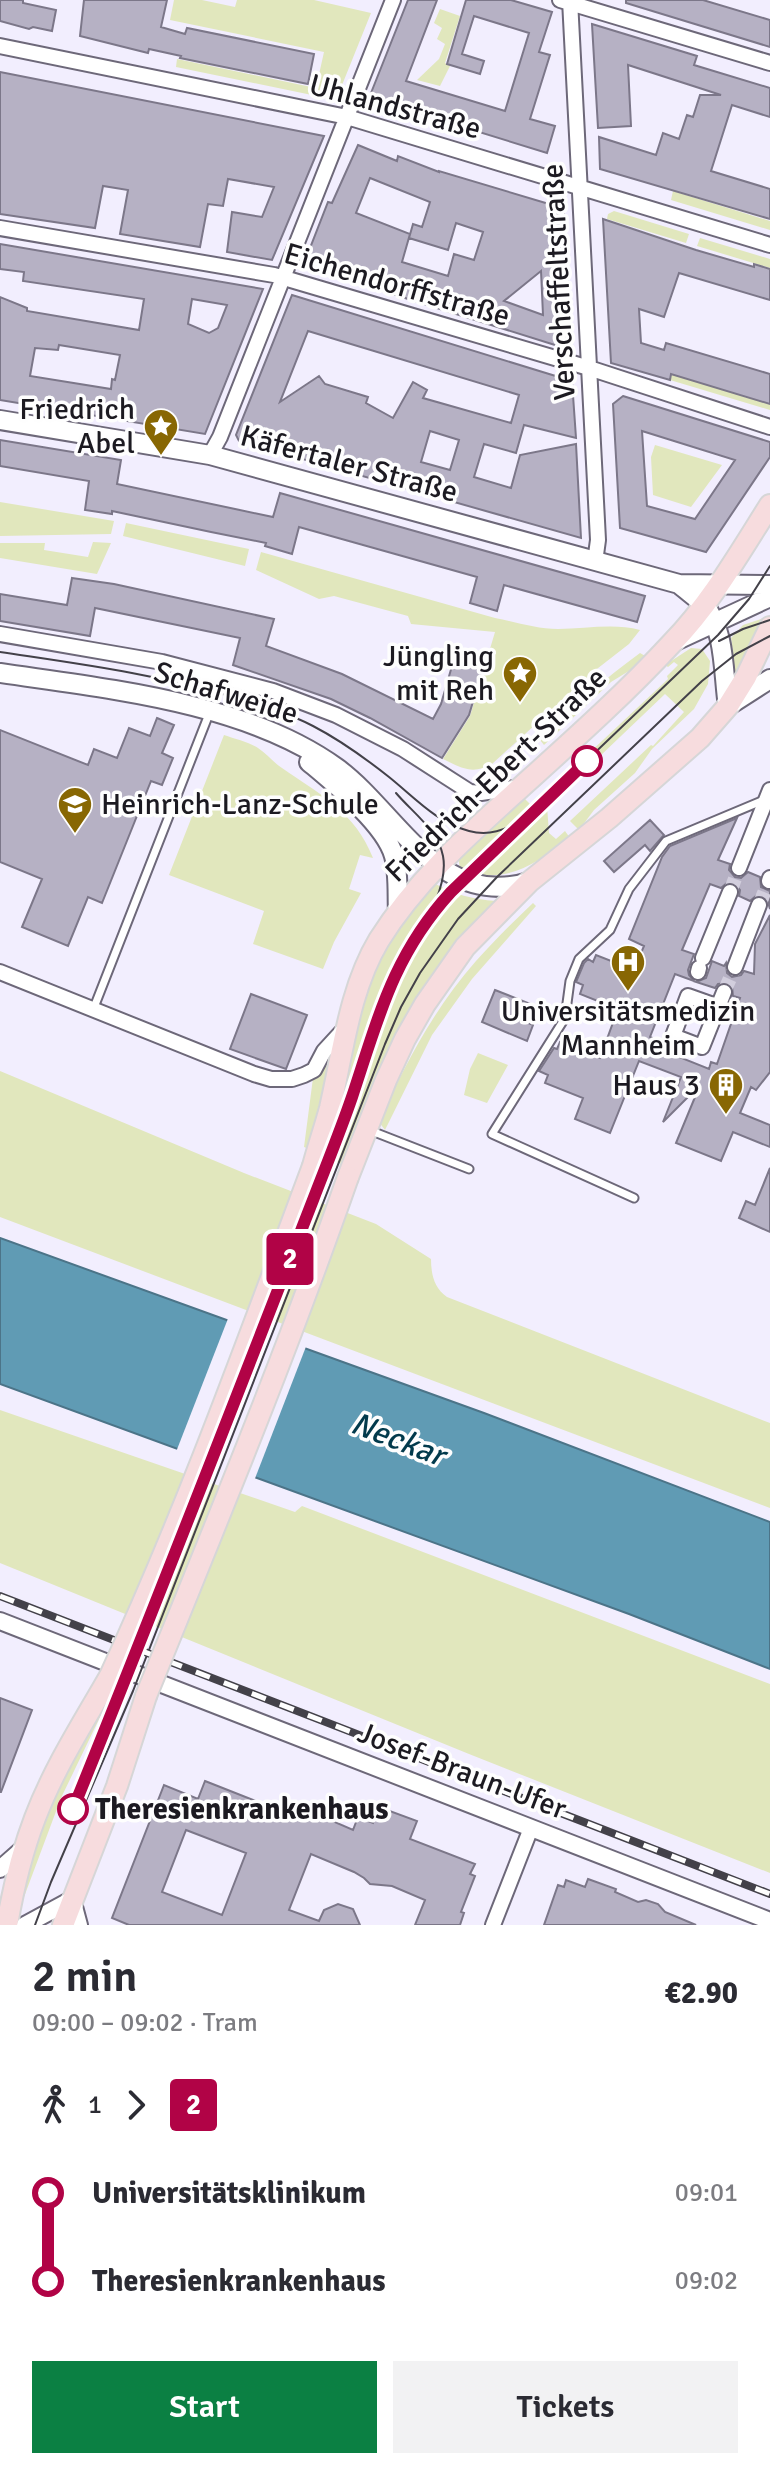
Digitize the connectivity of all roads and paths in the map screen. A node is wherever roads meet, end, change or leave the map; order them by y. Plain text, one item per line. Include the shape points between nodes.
1 (393, 0) edge
2 (567, 1) edge
3 (0, 46) edge
4 (770, 63) edge
5 (347, 117) junction
6 (580, 187) junction
7 (0, 228) edge
8 (770, 245) edge
9 (283, 277) junction
10 (589, 368) junction
11 (0, 420) edge
12 (770, 427) edge
13 (210, 455) junction
14 (770, 505) edge
15 (595, 562) junction
16 (679, 584) junction
17 (718, 585) junction
18 (770, 585) edge
19 (770, 597) edge
20 (703, 605) junction
21 (714, 623) junction
22 (770, 627) edge
23 (0, 634) edge
24 (675, 641) junction
25 (0, 673) edge
26 (770, 679) edge
27 (728, 706) junction
28 (210, 712) junction
29 (297, 743) junction
30 (522, 787) junction
31 (768, 795) edge
32 (437, 865) junction
33 (739, 868) tunnel mouth
34 (529, 882) junction
35 (730, 892) tunnel mouth
36 (759, 905) tunnel mouth
37 (398, 913) junction
38 (735, 967) tunnel mouth
39 (0, 972) edge
40 (724, 992) tunnel mouth
41 (688, 996) junction
42 (719, 1007) junction
43 (93, 1010) junction
44 (348, 1025) junction
45 (367, 1129) junction
46 (469, 1169) dead end
47 (634, 1198) dead end
48 (0, 1621) edge
49 (531, 1828) junction
50 (25, 1847) junction
51 (0, 1869) edge
52 (73, 1899) junction
53 (770, 1921) edge
54 (7, 1925) edge
55 (25, 1925) edge
56 (63, 1925) edge
57 (80, 1925) edge
58 (493, 1925) edge

1 - 5 street
2 - 4 street
2 - 6 street, Verschaffeltstraße
3 - 5 street, Uhlandstraße
5 - 6 street, Uhlandstraße
5 - 9 street
6 - 8 street, Uhlandstraße
6 - 10 street, Verschaffeltstraße
7 - 9 street, Eichendorffstraße
9 - 10 street, Eichendorffstraße
9 - 13 street
10 - 12 street, Eichendorffstraße
10 - 15 street, Verschaffeltstraße
11 - 13 main road, Käfertaler Straße
13 - 15 main road, Käfertaler Straße
14 - 17 main road, Friedrich-Ebert-Straße
15 - 16 main road, Käfertaler Straße
16 - 17 main road, Käfertaler Straße
16 - 20 main road, Käfertaler Straße
17 - 18 main road, Käfertaler Straße
17 - 20 main road, Friedrich-Ebert-Straße
19 - 21 main road
20 - 21 main road, Käfertaler Straße
20 - 24 main road, Friedrich-Ebert-Straße
21 - 24 main road
21 - 27 main road, Käfertaler Straße
22 - 27 main road
23 - 30 street, Schafweide via 162,662 273,691 403,749 470,792
24 - 30 main road, Friedrich-Ebert-Straße
25 - 28 main road, Schafweide
26 - 27 main road
27 - 34 main road via 700,738
28 - 29 main road, Schafweide
28 - 43 lane
29 - 32 main road, Schafweide via 337,768
29 - 37 main road via 306,759 379,829 392,850
30 - 32 main road, Friedrich-Ebert-Straße
31 - 33 street
31 - 47 lane via 666,841 629,889 610,930 579,959 565,1018 492,1134
32 - 34 main road, Schafweide via 470,882
32 - 37 main road, Friedrich-Ebert-Straße
34 - 45 main road via 465,947 425,1004 395,1059
35 - 41 street
36 - 38 street
37 - 44 main road, Friedrich-Ebert-Straße via 377,943
39 - 43 street
40 - 42 street
41 - 42 street
41 - 42 street via 673,1036 702,1047
43 - 44 street via 271,1079 292,1079 314,1070
44 - 50 main road, Friedrich-Ebert-Straße, bridge via 313,1166 221,1411 148,1594 48,1787
45 - 46 lane
45 - 52 main road, bridge via 146,1696
48 - 49 street, Josef-Braun-Ufer
49 - 53 street, Josef-Braun-Ufer
49 - 58 street
50 - 51 street
50 - 54 main road, Friedrich-Ebert-Straße
52 - 55 street
52 - 56 main road
52 - 57 street

